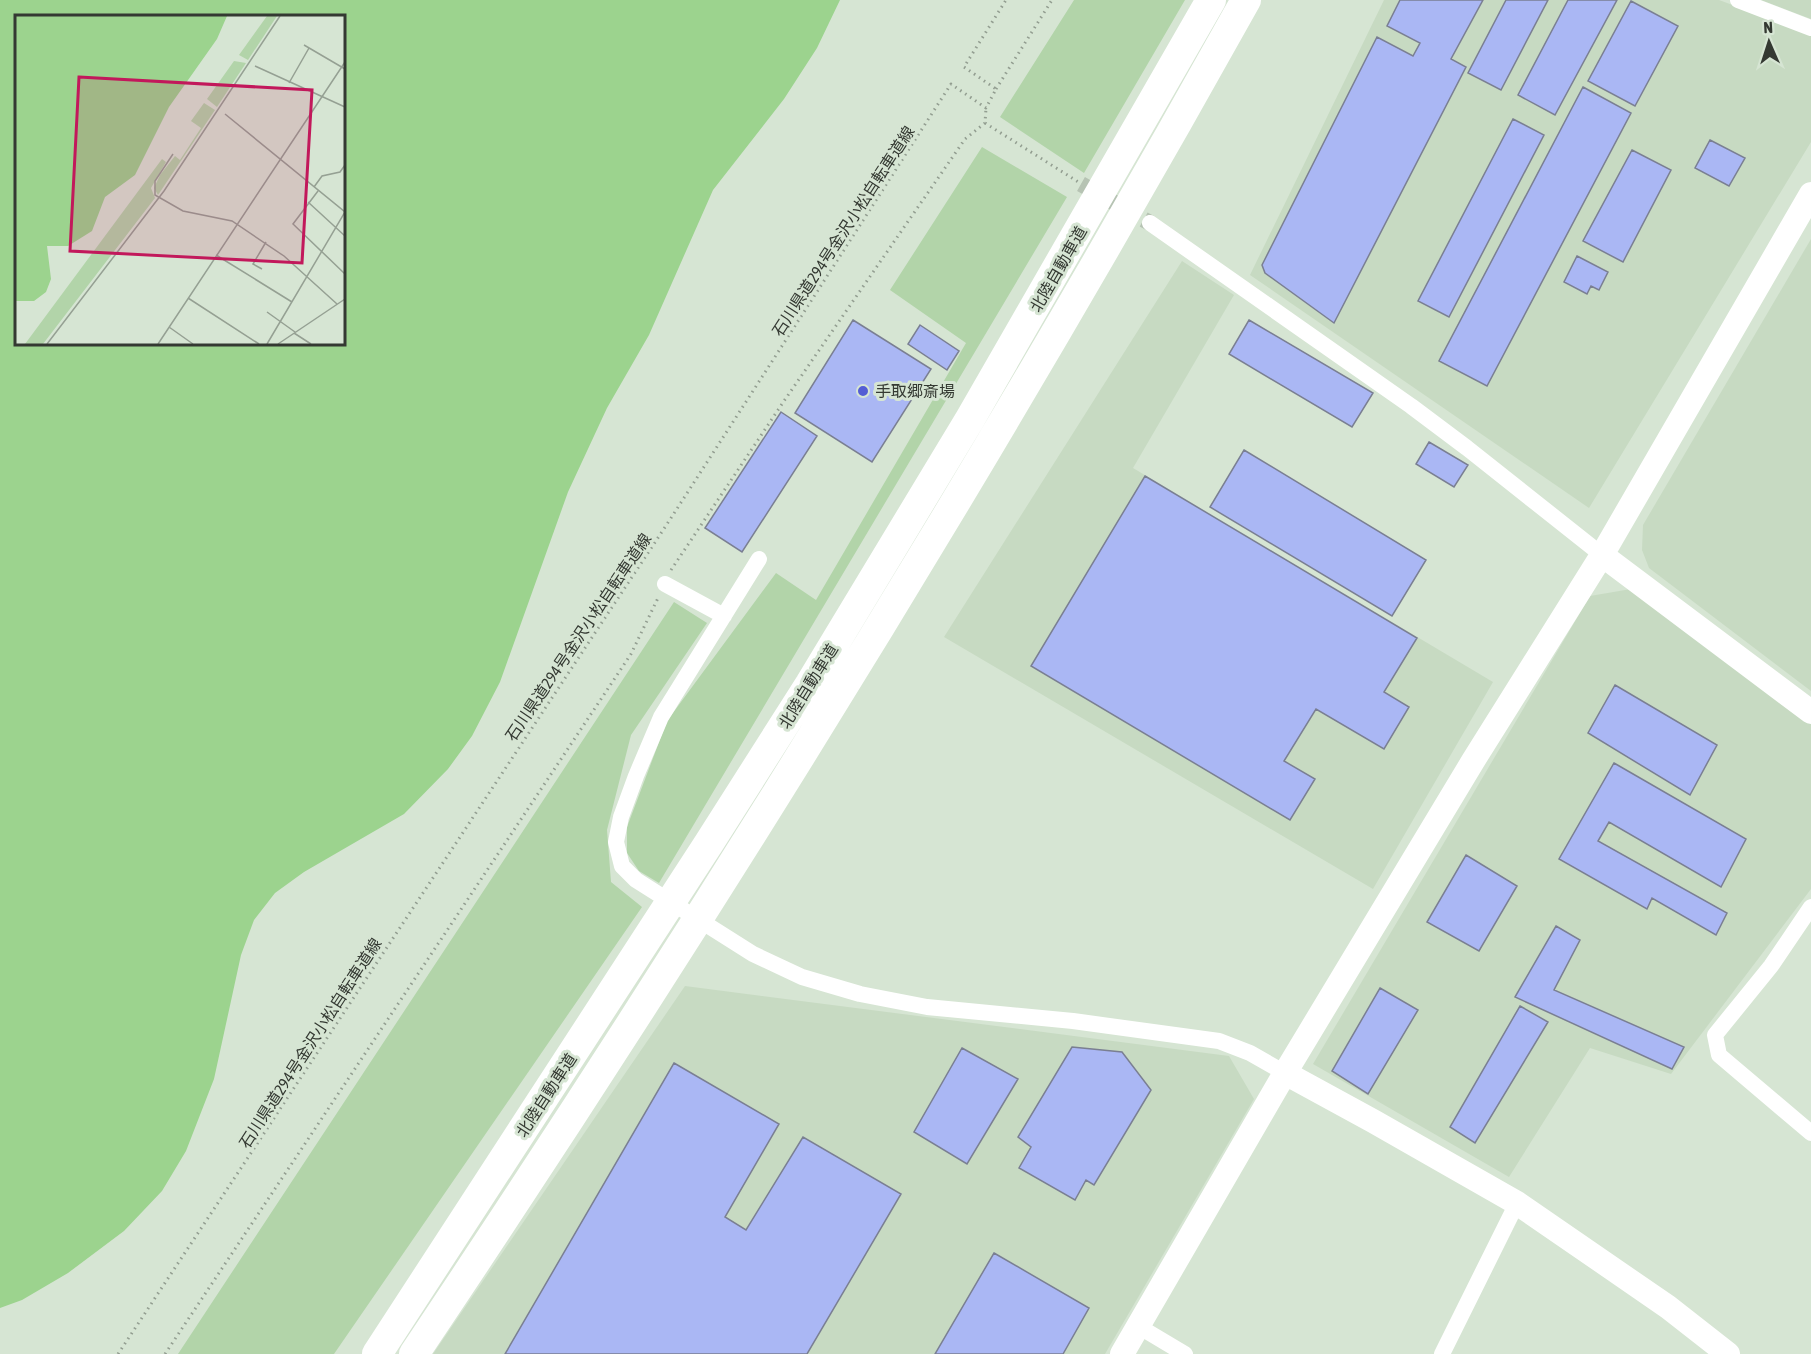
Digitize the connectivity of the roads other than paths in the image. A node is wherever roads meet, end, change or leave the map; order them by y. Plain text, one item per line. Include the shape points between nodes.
1 (1211, 0) edge
2 (1246, 0) edge
3 (1738, 0) edge
4 (1811, 28) edge
5 (1811, 194) edge
6 (1150, 223) tunnel mouth
7 (1602, 555) junction
8 (759, 559) dead end
9 (665, 584) road end
10 (724, 616) junction
11 (1811, 712) edge
12 (1811, 907) edge
13 (1285, 1073) junction
14 (1811, 1133) edge
15 (1517, 1203) junction
16 (1138, 1326) junction
17 (377, 1354) edge
18 (414, 1354) edge
19 (1122, 1354) edge
20 (1185, 1354) edge
21 (1442, 1354) edge
22 (1728, 1354) edge

1 - 17 highway, 北陸自動車道 via 970,419 810,684
2 - 18 highway, 北陸自動車道 via 994,438 852,670 616,1047
3 - 4 street
5 - 7 street
6 - 7 street via 1411,406
7 - 11 street
7 - 13 street via 1473,760
8 - 10 street
9 - 10 street
10 - 13 street via 661,717 621,817 616,842 622,866 636,880 753,954 802,977 860,994 927,1006 1219,1041
12 - 14 street via 1772,966 1715,1035 1719,1054
13 - 15 street
13 - 16 street
15 - 21 street
15 - 22 street via 1668,1306
16 - 19 street
16 - 20 street

